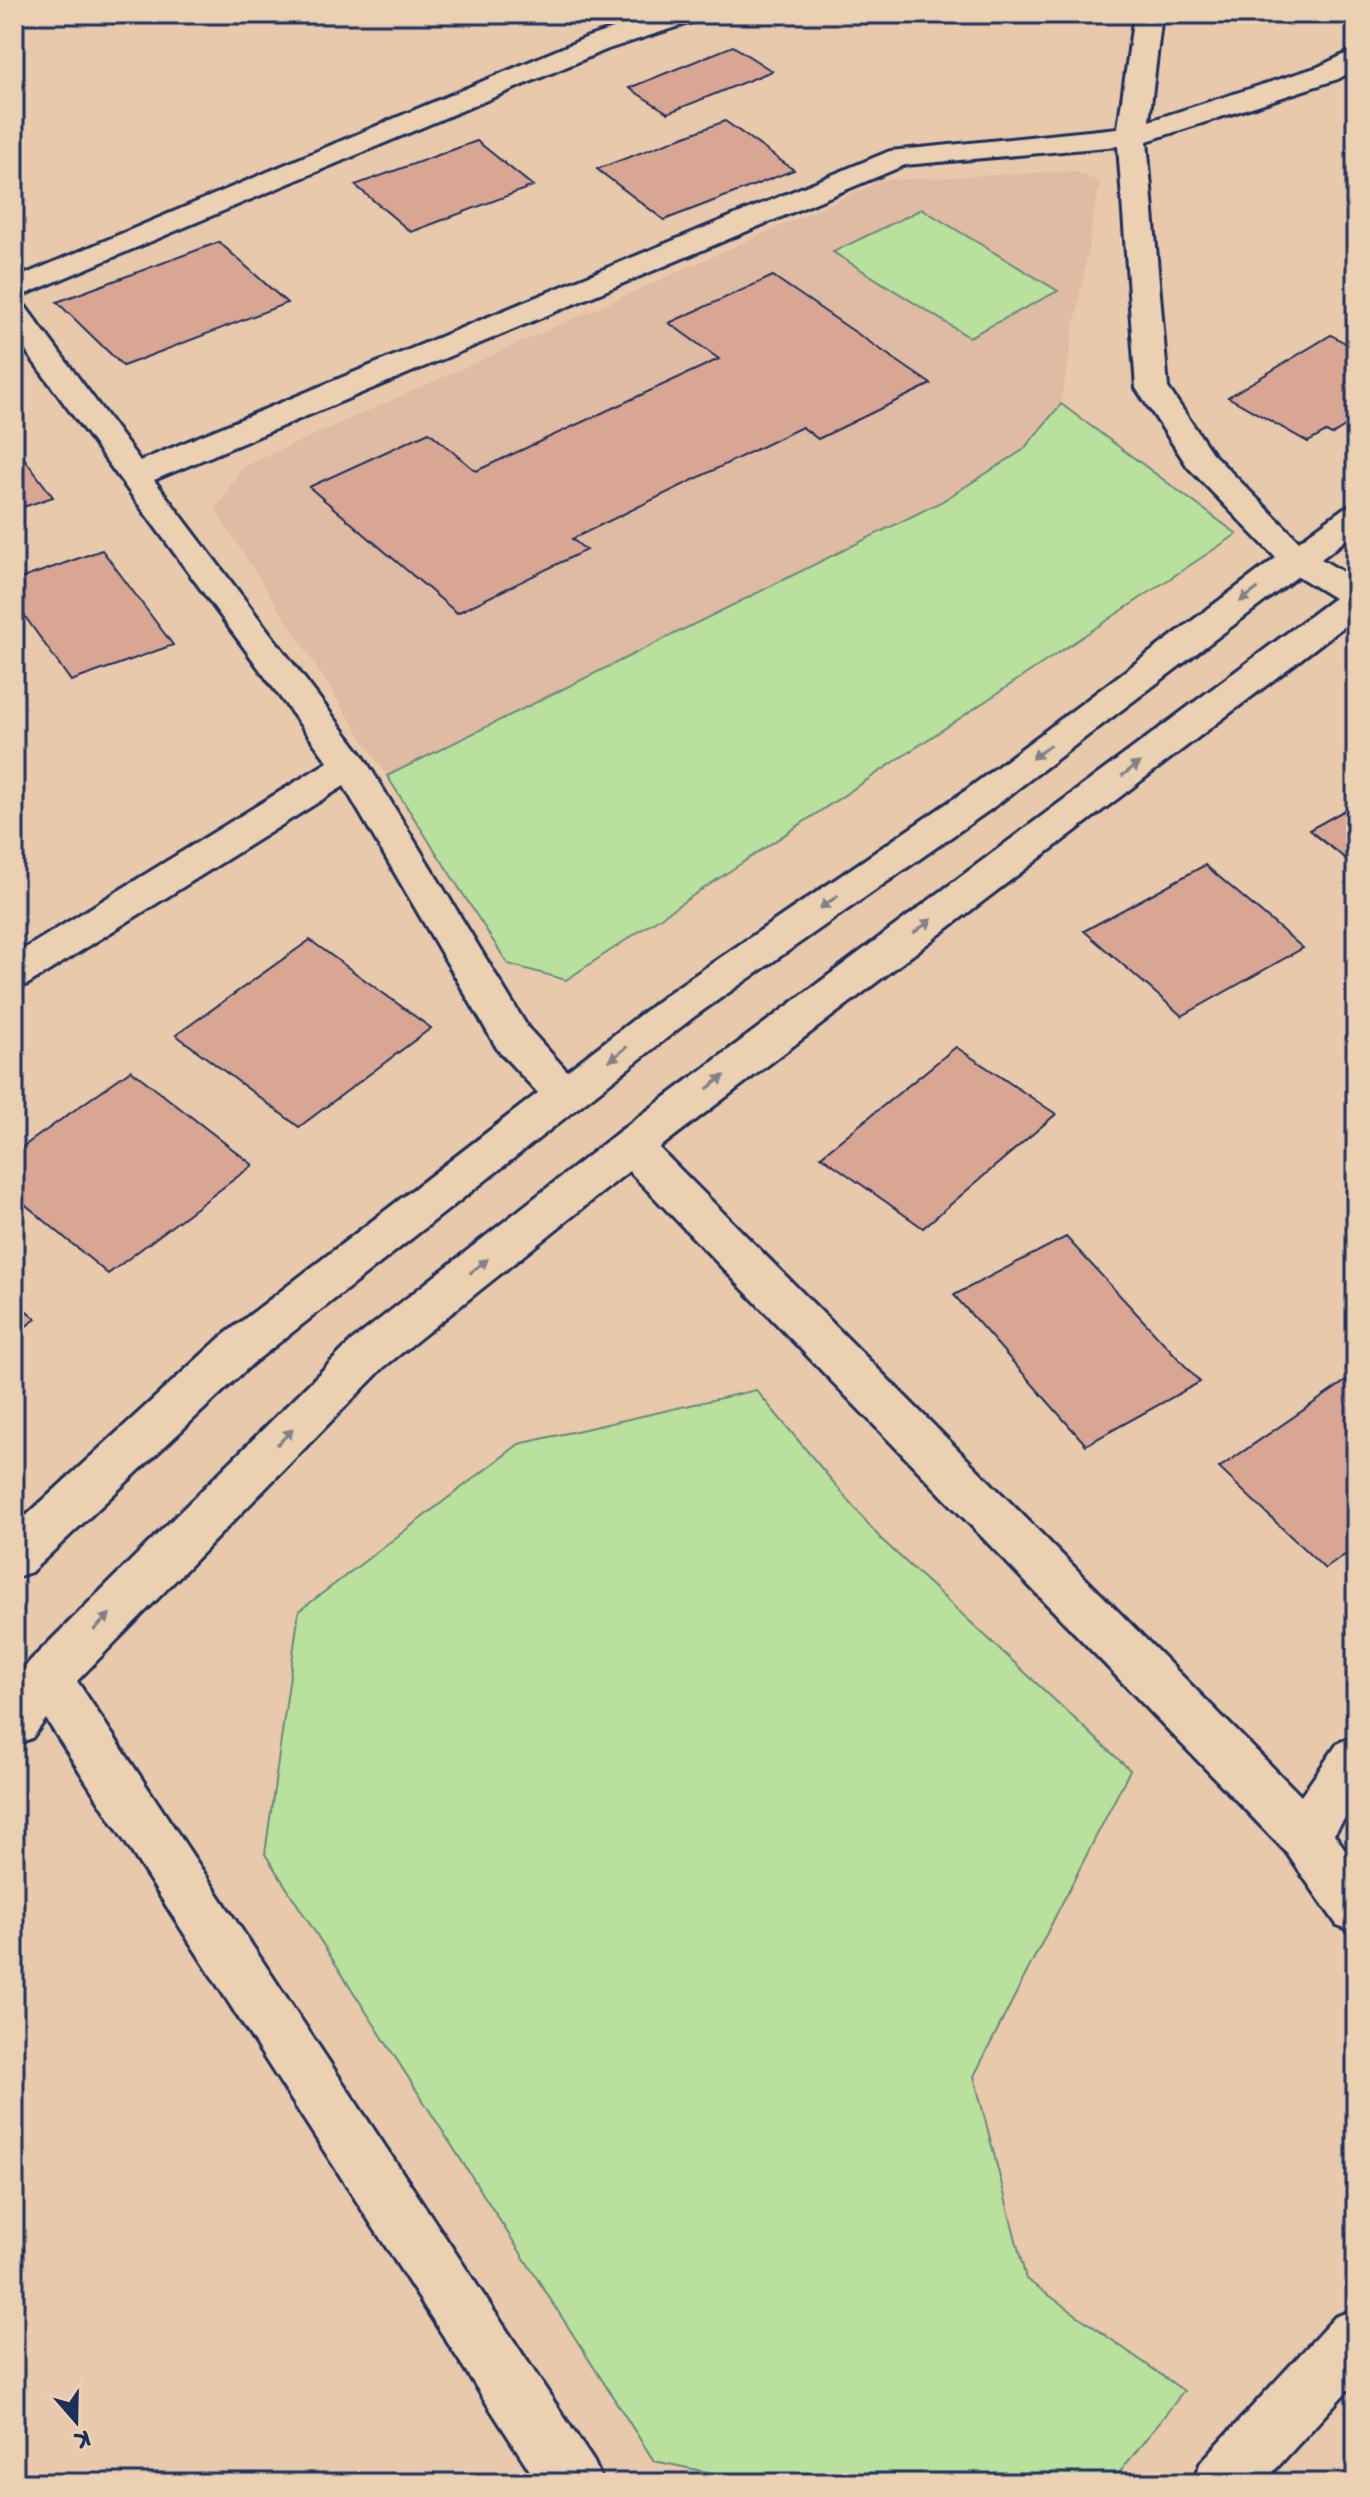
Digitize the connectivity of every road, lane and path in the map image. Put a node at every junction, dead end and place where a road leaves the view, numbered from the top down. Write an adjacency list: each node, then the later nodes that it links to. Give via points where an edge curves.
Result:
1 (688, 14): 5 (street, via 598,43)
2 (1148, 14): 4 (street)
3 (1356, 58): 4 (street, via 1328,73)
4 (1132, 136): 7 (street, via 900,157); 9 (street, via 1152,388 1200,460)
5 (14, 290)
6 (14, 313): 7 (street)
7 (134, 476): 11 (street)
8 (1356, 515): 9 (street)
9 (1296, 559): 10 (street); 13 (street, one-way to 13, via 978,800 681,1005)
10 (1356, 598): 14 (street, one-way to 10)
11 (350, 765): 12 (street); 13 (street, via 513,1039)
12 (14, 974)
13 (565, 1095): 15 (street, via 236,1351)
14 (631, 1146): 16 (street, one-way to 14, via 368,1354); 19 (street)
15 (14, 1557)
16 (47, 1678): 17 (street); 22 (street)
17 (14, 1722)
18 (1356, 1759): 19 (street)
19 (1304, 1835): 20 (street)
20 (1356, 1907)
21 (1356, 2338): 23 (street)
22 (573, 2483)
23 (1222, 2483)

